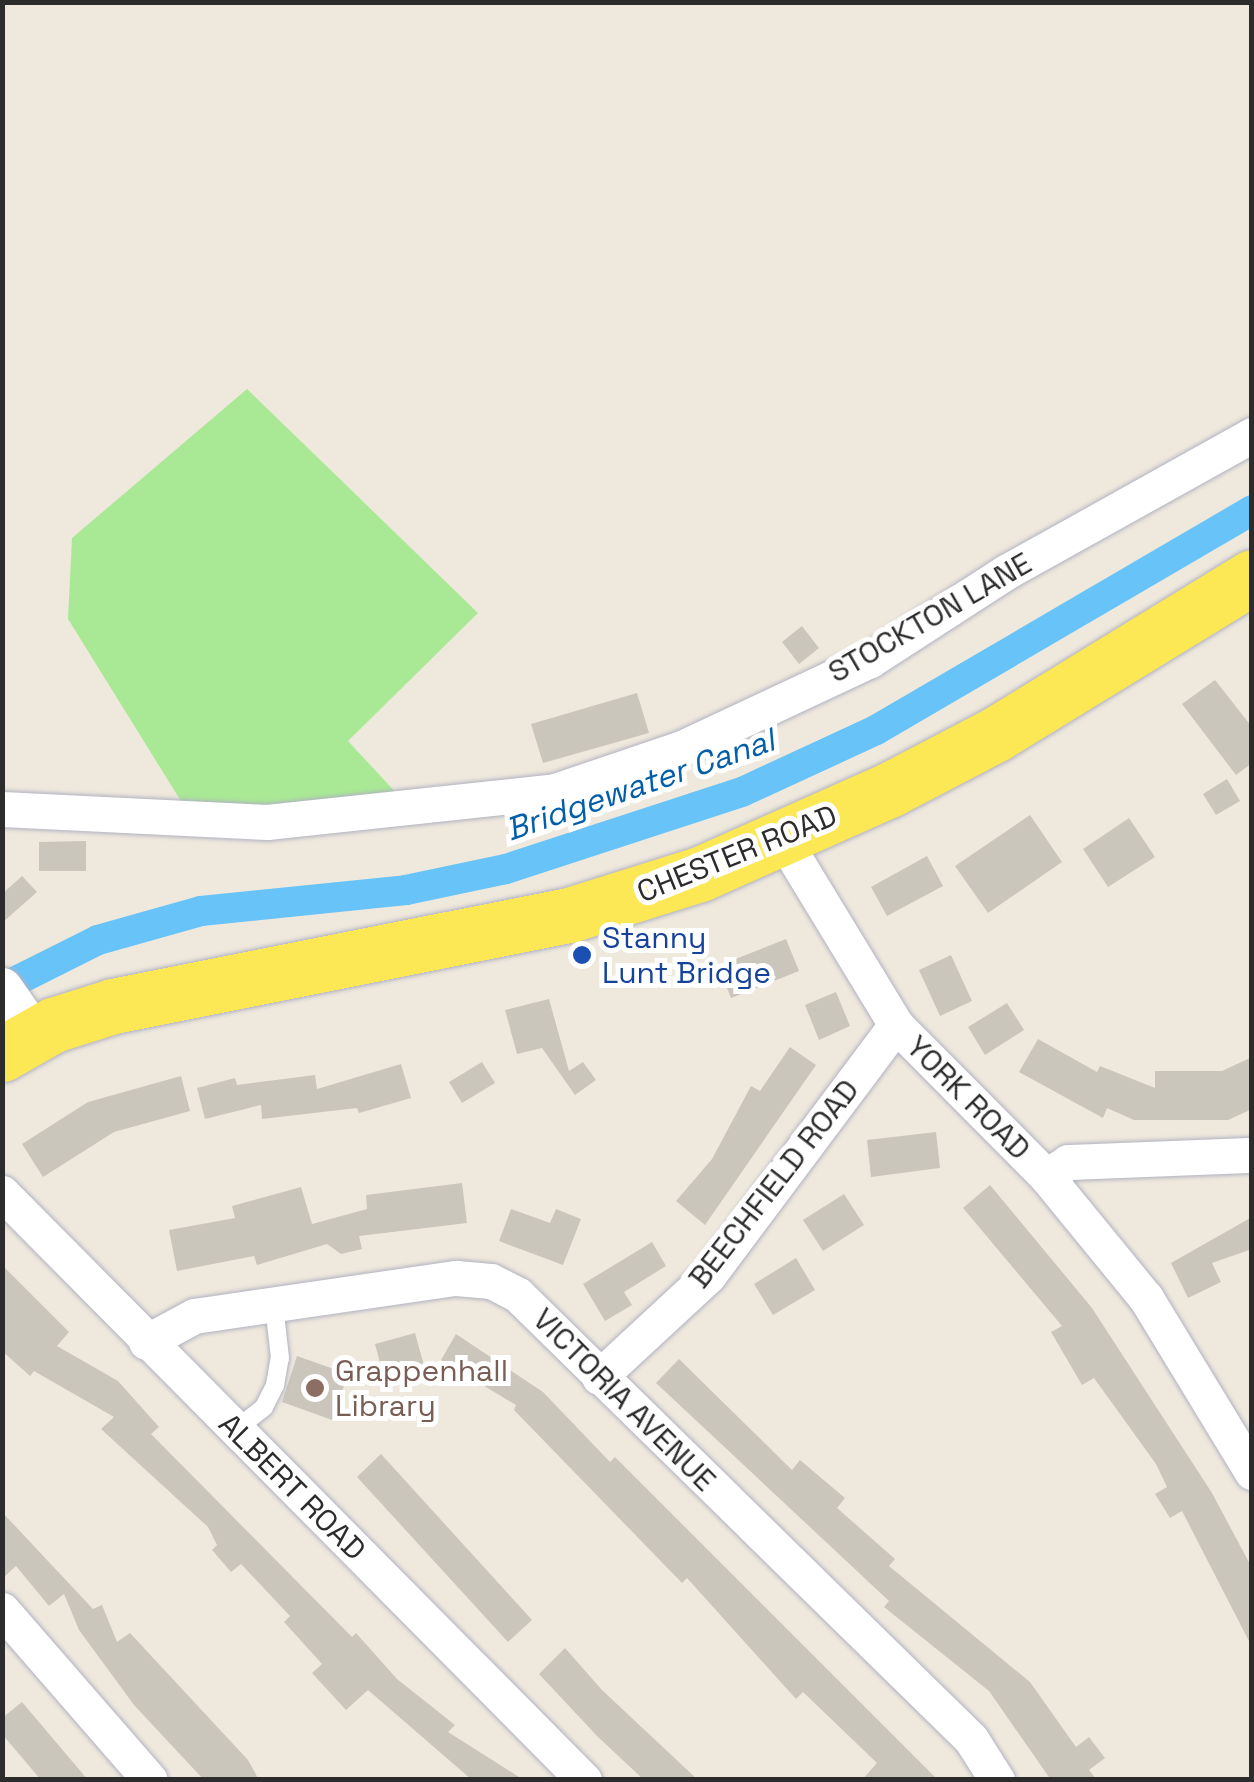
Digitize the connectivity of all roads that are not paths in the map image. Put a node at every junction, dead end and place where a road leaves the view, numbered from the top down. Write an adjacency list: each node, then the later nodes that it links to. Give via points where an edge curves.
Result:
1 (1252, 435): 3 (street, STOCKTON LANE, via 1006,572 870,660 682,748 556,791 267,822)
2 (1252, 577): 4 (main road, CHESTER ROAD, via 996,734)
3 (2, 809)
4 (782, 839): 5 (main road, CHESTER ROAD, via 569,916 362,961); 6 (street, YORK ROAD)
5 (13, 1021)
6 (896, 1025): 8 (street, YORK ROAD); 12 (street, BEECHFIELD ROAD, via 708,1276)
7 (1252, 1156): 8 (street, YORK ROAD, via 1068,1162)
8 (1046, 1176): 14 (street, via 1146,1298)
9 (2, 1193): 11 (street, ALBERT ROAD)
10 (274, 1305): 11 (street, VICTORIA AVENUE, via 194,1316); 12 (street, VICTORIA AVENUE, via 456,1278 491,1281 518,1295); 13 (lane, via 280,1358 274,1385 264,1407)
11 (146, 1342): 13 (street, ALBERT ROAD)
12 (599, 1377): 18 (street, VICTORIA AVENUE, via 970,1739)
13 (235, 1430): 17 (street, ALBERT ROAD)
14 (1252, 1472)
15 (2, 1610): 16 (street)
16 (150, 1780)
17 (584, 1780)
18 (998, 1780)

